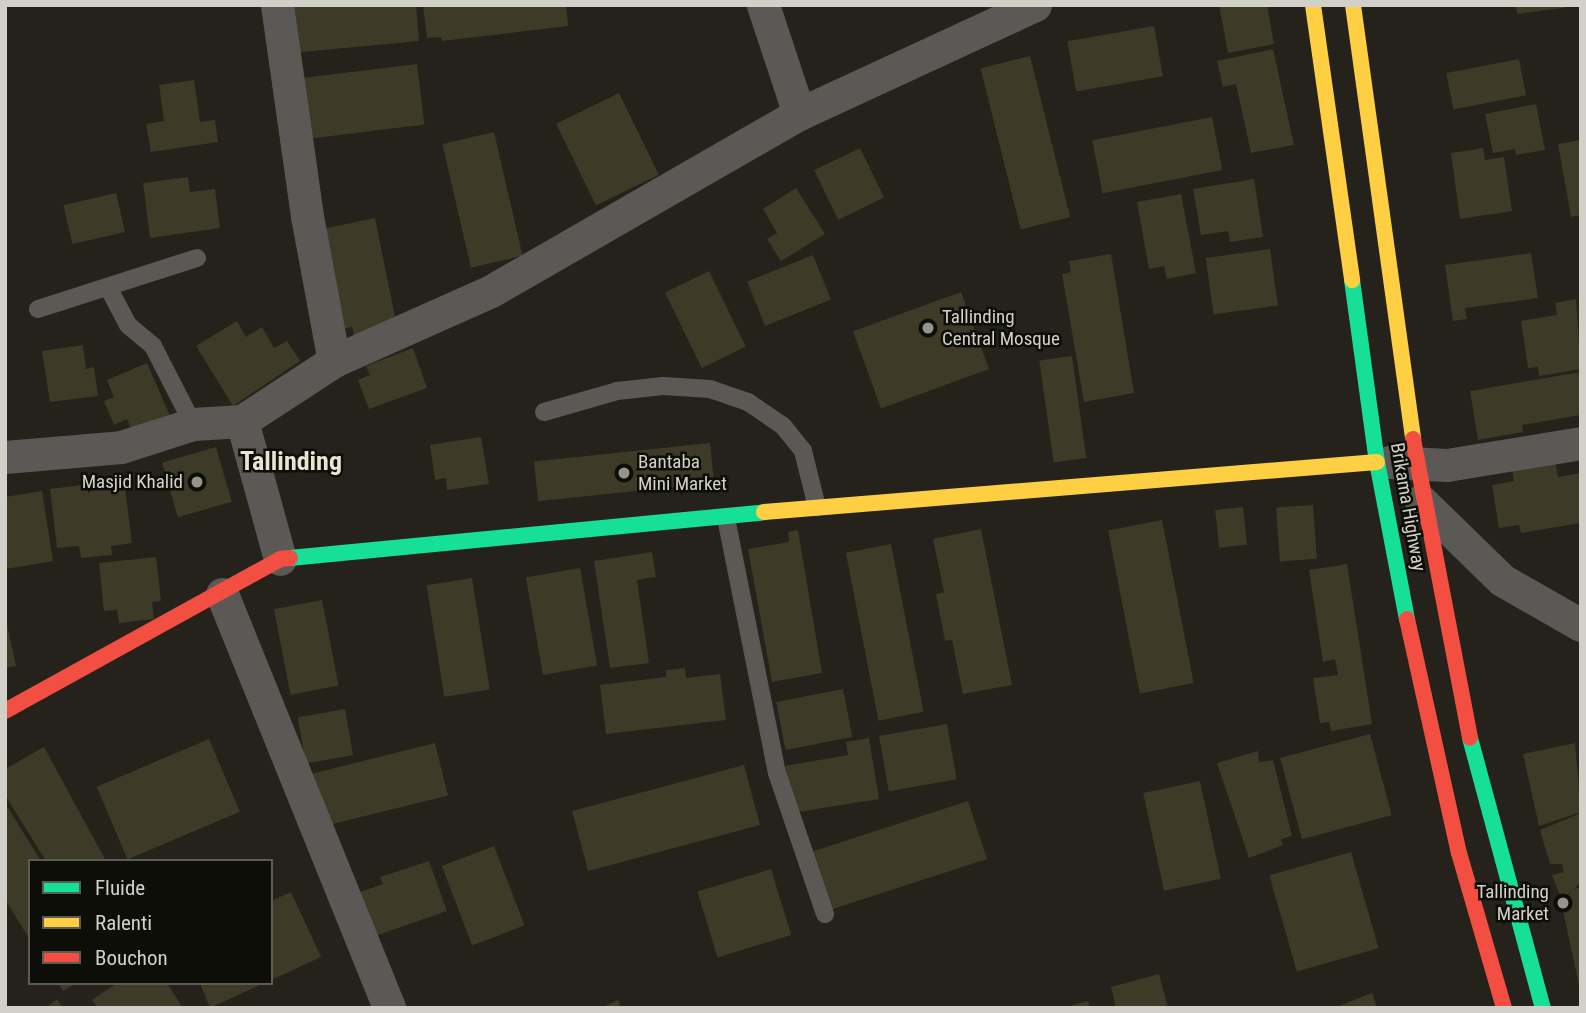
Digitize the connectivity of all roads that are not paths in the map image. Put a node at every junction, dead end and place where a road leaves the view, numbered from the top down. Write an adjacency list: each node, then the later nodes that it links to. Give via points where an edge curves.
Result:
1 (277, 5): 10 (street, via 307,216)
2 (763, 5): 6 (street)
3 (1035, 5): 6 (street)
4 (1313, 5): 17 (main road, Brikama Highway)
5 (1353, 5): 16 (main road, Brikama Highway)
6 (799, 114): 10 (street, via 491,291)
7 (197, 258): 8 (lane)
8 (108, 287): 9 (lane); 13 (lane, via 128,324 152,346)
9 (38, 309)
10 (334, 361): 12 (street)
11 (544, 412): 19 (lane, via 617,391 663,386 710,389 748,402 783,426 803,451)
12 (242, 421): 13 (street); 21 (street)
13 (193, 424): 15 (street, via 121,447)
14 (1581, 443): 16 (street, via 1447,465)
15 (5, 457)
16 (1415, 461): 17 (street); 18 (main road, Brikama Highway)
17 (1377, 462): 19 (main road); 27 (main road, Brikama Highway, via 1427,717 1459,853)
18 (1421, 501): 23 (street, via 1502,580); 28 (main road, Brikama Highway, via 1469,735)
19 (817, 507): 20 (main road)
20 (726, 518): 21 (main road); 25 (lane, via 777,773)
21 (280, 559): 22 (main road)
22 (222, 594): 24 (main road); 26 (street)
23 (1581, 625)
24 (5, 711)
25 (825, 914)
26 (389, 1008)
27 (1504, 1008)
28 (1543, 1008)

